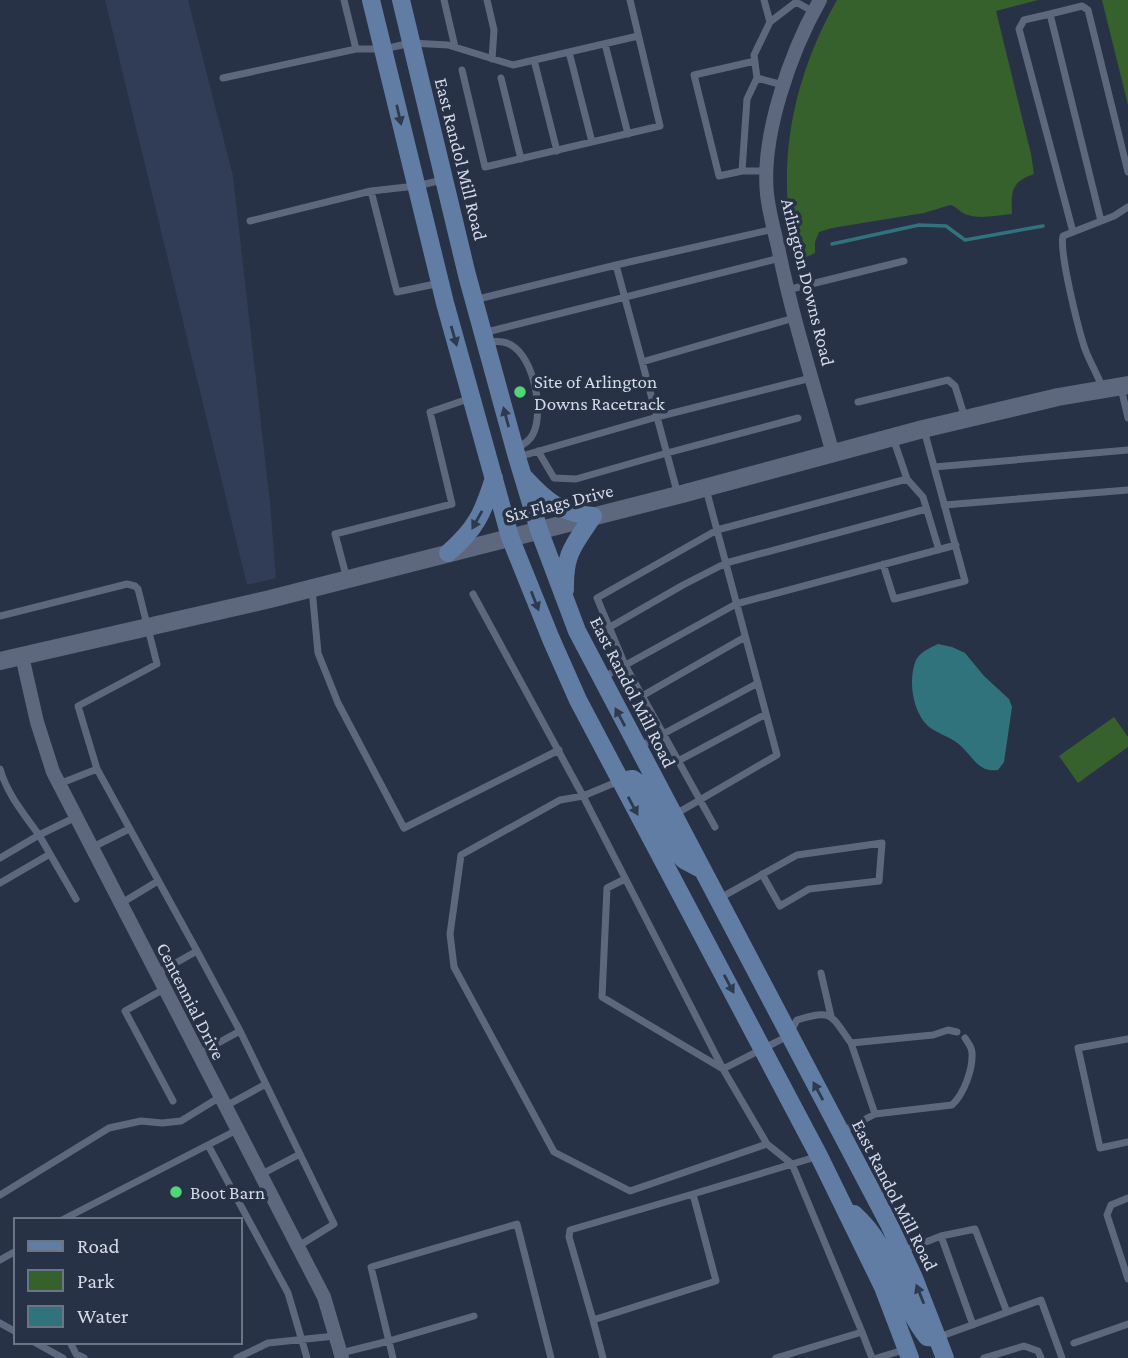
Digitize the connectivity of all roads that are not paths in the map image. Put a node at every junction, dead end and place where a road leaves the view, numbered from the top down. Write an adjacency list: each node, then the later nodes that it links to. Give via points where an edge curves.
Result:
1 (344, 0): 16 (lane)
2 (372, 0): 17 (main road)
3 (401, 0): 13 (main road, East Randol Mill Road)
4 (444, 0): 15 (lane)
5 (487, 0): 19 (lane, via 494,30)
6 (630, 0): 12 (lane)
7 (764, 0): 11 (lane)
8 (795, 1): 9 (lane); 11 (lane)
9 (817, 6): 26 (street, Arlington Downs Road)
10 (1050, 14): 33 (lane, via 1082,6 1087,10); 39 (lane); 41 (lane, via 1024,20 1019,29)
11 (771, 22): 21 (lane, via 760,39)
12 (638, 36): 14 (lane); 27 (lane, via 660,126)
13 (411, 43): 15 (lane); 17 (lane); 34 (main road, East Randol Mill Road)
14 (605, 44): 18 (lane); 27 (lane)
15 (455, 47): 19 (lane)
16 (356, 49): 17 (lane); 23 (lane)
17 (384, 49): 35 (main road, one-way to 35)
18 (569, 52): 20 (lane); 28 (lane)
19 (492, 59): 20 (lane, via 513,65)
20 (534, 60): 29 (lane)
21 (755, 61): 25 (lane); 31 (lane, via 694,75 719,176)
22 (462, 70): 30 (lane, via 485,167)
23 (223, 78)
24 (501, 78): 30 (lane)
25 (757, 78): 26 (lane); 31 (lane, via 747,99)
26 (784, 85): 32 (street, Arlington Downs Road)
27 (628, 134): 28 (lane)
28 (592, 142): 29 (lane)
29 (557, 150): 30 (lane)
30 (521, 159)
31 (742, 171): 32 (lane)
32 (768, 172): 40 (street, Arlington Downs Road)
33 (1128, 172)
34 (444, 180): 35 (lane); 48 (main road, East Randol Mill Road)
35 (416, 186): 36 (lane); 45 (main road)
36 (371, 191): 38 (lane); 45 (lane, via 397,292)
37 (1128, 207): 39 (lane)
38 (250, 221)
39 (1101, 221): 41 (lane)
40 (774, 229): 42 (street, Arlington Downs Road); 44 (lane)
41 (1073, 232): 54 (lane, via 1063,236 1063,257 1084,348)
42 (780, 258): 46 (street, Arlington Downs Road); 47 (lane)
43 (904, 261): 46 (lane)
44 (616, 264): 47 (lane); 48 (lane)
45 (440, 283): 55 (main road, one-way to 55)
46 (786, 290): 49 (street, Arlington Downs Road)
47 (625, 297): 50 (lane); 51 (lane)
48 (474, 300): 50 (main road, East Randol Mill Road)
49 (794, 317): 51 (lane); 52 (street, Arlington Downs Road)
50 (485, 338): 65 (main road, East Randol Mill Road, one-way to 50); 65 (lane, via 515,348 531,370 538,415 533,436)
51 (642, 362): 57 (lane)
52 (811, 378): 57 (lane); 67 (street, Arlington Downs Road)
53 (1124, 385): 54 (street, Six Flags Drive); 59 (lane)
54 (1102, 388): 60 (street, Six Flags Drive)
55 (472, 398): 70 (main road); 86 (lane, via 430,412 452,505 335,534)
56 (858, 402): 60 (lane, via 948,380 955,386)
57 (657, 417): 64 (lane); 66 (lane)
58 (798, 418): 66 (lane)
59 (1128, 418)
60 (966, 419): 61 (street, Six Flags Drive)
61 (923, 429): 62 (street, Six Flags Drive); 68 (lane)
62 (893, 438): 67 (street, Six Flags Drive); 71 (lane)
63 (1128, 450): 68 (lane)
64 (538, 451): 65 (lane); 66 (lane, via 554,478 576,480)
65 (516, 453): 69 (main road, East Randol Mill Road)
66 (667, 453): 74 (lane)
67 (833, 454): 72 (street, Six Flags Drive)
68 (934, 467): 75 (lane)
69 (522, 475): 77 (main road, via 554,506); 78 (main road, East Randol Mill Road)
70 (494, 478): 80 (main road); 83 (main road, one-way to 83, via 473,529)
71 (907, 479): 76 (lane, via 923,497); 79 (lane)
72 (706, 488): 74 (street, Six Flags Drive); 79 (lane)
73 (1128, 490): 75 (lane)
74 (678, 495): 77 (street, Six Flags Drive)
75 (944, 505): 81 (lane)
76 (926, 509): 82 (lane); 84 (lane)
77 (593, 516): 78 (street, Six Flags Drive); 89 (main road, via 568,552)
78 (539, 530): 80 (street, Six Flags Drive); 89 (main road, East Randol Mill Road)
79 (717, 530): 84 (lane); 93 (lane, via 597,597)
80 (510, 537): 83 (street, Six Flags Drive); 108 (main road, one-way to 108, via 578,700)
81 (956, 545): 82 (lane); 85 (lane, via 965,581 894,599)
82 (939, 550): 85 (lane)
83 (448, 553): 86 (street, Six Flags Drive)
84 (726, 564): 90 (lane); 93 (lane)
85 (883, 564): 90 (lane)
86 (347, 579): 87 (street, Six Flags Drive)
87 (312, 589): 92 (street, Six Flags Drive); 104 (lane, via 318,653 338,703 404,828)
88 (472, 594): 104 (lane)
89 (565, 600): 98 (main road, East Randol Mill Road)
90 (736, 604): 94 (lane); 97 (lane)
91 (0, 616): 92 (lane, via 131,584 138,589)
92 (149, 627): 95 (street, Six Flags Drive); 107 (lane, via 158,664 78,706)
93 (610, 627): 97 (lane)
94 (746, 637): 99 (lane); 100 (lane)
95 (22, 656): 96 (street, Six Flags Drive); 109 (street, Centennial Drive, via 37,722)
96 (0, 661)
97 (625, 665): 98 (lane); 100 (lane)
98 (600, 678): 103 (main road, East Randol Mill Road, one-way to 98)
99 (758, 683): 101 (lane); 102 (lane)
100 (642, 696): 102 (lane)
101 (766, 714): 105 (lane); 111 (lane, via 777,755)
102 (663, 734): 103 (lane); 105 (lane)
103 (637, 748): 112 (main road, East Randol Mill Road)
104 (559, 750): 110 (lane)
105 (678, 761): 111 (lane)
106 (0, 769): 116 (lane, via 11,796)
107 (97, 769): 109 (lane); 115 (lane)
108 (620, 781): 110 (lane); 120 (main road, via 633,779 640,784 673,849); 139 (main road, one-way to 139)
109 (59, 784): 113 (street, Centennial Drive)
110 (583, 796): 122 (lane); 149 (lane, via 560,800 461,855 450,934 454,967 554,1152 630,1191)
111 (699, 801): 112 (lane); 114 (lane)
112 (672, 816): 120 (main road, East Randol Mill Road)
113 (76, 817): 116 (lane); 117 (street, Centennial Drive)
114 (715, 827)
115 (129, 829): 117 (lane); 123 (lane)
116 (39, 835): 118 (lane); 119 (lane)
117 (92, 848): 127 (street, Centennial Drive)
118 (50, 853): 124 (lane); 125 (lane)
119 (0, 858)
120 (699, 868): 126 (main road, East Randol Mill Road)
121 (762, 874): 121 (lane, via 797,855 882,843 879,881 809,889 780,906); 126 (lane)
122 (625, 879): 141 (lane); 141 (lane, via 607,888 602,997)
123 (158, 881): 127 (lane); 128 (lane)
124 (0, 883)
125 (76, 899)
126 (716, 900): 135 (main road, East Randol Mill Road)
127 (120, 904): 130 (street, Centennial Drive)
128 (197, 951): 130 (lane); 133 (lane)
129 (821, 973): 132 (lane)
130 (156, 974): 131 (street, Centennial Drive)
131 (164, 989): 140 (street, Centennial Drive); 143 (lane, via 125,1011)
132 (831, 1016): 135 (lane, via 821,1013 797,1020); 138 (lane)
133 (240, 1031): 140 (lane); 142 (lane)
134 (957, 1032): 138 (lane)
135 (788, 1035): 139 (lane); 147 (main road, East Randol Mill Road, one-way to 135)
136 (965, 1038): 145 (lane, via 972,1057 964,1089 952,1105)
137 (1128, 1039): 148 (lane, via 1078,1048 1100,1148)
138 (851, 1043): 145 (lane)
139 (763, 1048): 141 (lane); 152 (main road)
140 (198, 1055): 144 (street, Centennial Drive)
141 (723, 1069): 149 (lane)
142 (266, 1084): 144 (lane); 151 (lane)
143 (173, 1101)
144 (222, 1102): 146 (street, Centennial Drive); 156 (lane, via 181,1121 141,1121 109,1128)
145 (875, 1114): 147 (lane)
146 (237, 1130): 150 (lane); 154 (street, Centennial Drive)
147 (840, 1133): 162 (main road, East Randol Mill Road)
148 (1128, 1142)
149 (767, 1144): 153 (lane)
150 (208, 1145): 159 (lane); 173 (lane, via 288,1293)
151 (300, 1154): 154 (lane); 161 (lane, via 334,1224)
152 (819, 1156): 153 (lane); 158 (main road)
153 (792, 1164): 155 (lane); 170 (lane)
154 (260, 1175): 161 (street, Centennial Drive)
155 (693, 1194): 167 (lane, via 716,1280); 167 (lane, via 570,1230)
156 (0, 1195)
157 (1128, 1198): 163 (lane, via 1111,1205 1107,1215)
158 (843, 1205): 172 (main road, via 885,1253 917,1325 927,1337); 177 (main road)
159 (66, 1218)
160 (941, 1236): 162 (lane); 165 (lane, via 975,1229); 169 (lane)
161 (298, 1247): 171 (street, Centennial Drive, via 324,1297)
162 (902, 1252): 172 (main road, East Randol Mill Road, one-way to 162)
163 (1125, 1259): 164 (lane)
164 (1128, 1279)
165 (1007, 1312): 169 (lane); 191 (lane, via 1041,1300)
166 (474, 1316): 174 (lane)
167 (593, 1320): 184 (lane)
168 (1128, 1324): 175 (lane)
169 (973, 1325): 172 (lane)
170 (862, 1332): 185 (lane); 186 (lane)
171 (335, 1336): 173 (lane); 178 (street, Centennial Drive)
172 (938, 1338): 188 (main road, East Randol Mill Road)
173 (302, 1339): 180 (lane, via 268,1343); 181 (lane)
174 (389, 1341): 178 (lane); 182 (lane); 183 (lane, via 371,1267 517,1224)
175 (1074, 1343)
176 (38, 1344): 179 (lane)
177 (909, 1353): 187 (lane)
178 (341, 1355)
179 (62, 1358)
180 (237, 1358)
181 (307, 1358)
182 (393, 1358)
183 (551, 1358)
184 (603, 1358)
185 (776, 1358)
186 (872, 1358)
187 (877, 1358)
188 (944, 1358)
189 (984, 1358): 190 (lane, via 1024,1346 1038,1351)
190 (1041, 1358)
191 (1062, 1358)

